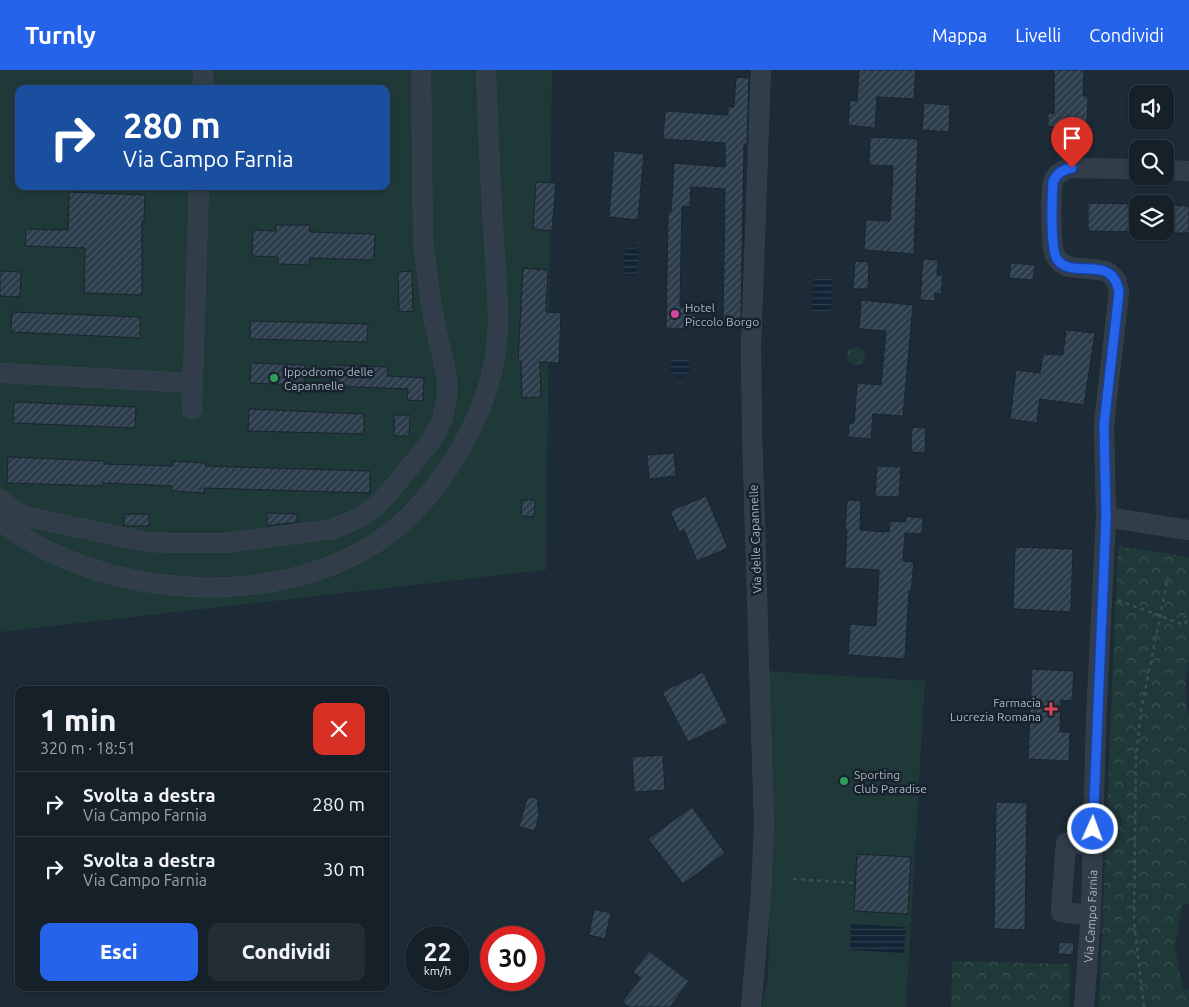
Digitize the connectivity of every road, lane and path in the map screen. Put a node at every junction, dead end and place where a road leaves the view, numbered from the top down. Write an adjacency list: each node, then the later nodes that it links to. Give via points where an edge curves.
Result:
1 (203, 70): 5 (street)
2 (421, 70): 13 (street, via 423,242 432,311 447,377 447,399 442,420 432,440 382,501 359,518 333,529 225,543 175,543 132,540 27,517)
3 (486, 70): 15 (street, via 498,318 493,367 483,403 455,457 429,493 399,525 363,551 326,568 289,579 214,587 158,583 98,571 45,550)
4 (761, 70): 25 (street, Via delle Capannelle, via 751,346 764,824)
5 (203, 85)
6 (1129, 169): 14 (street, Via Campo Farnia, via 1069,168 1059,173 1053,182 1053,247 1058,260 1070,267 1108,272 1116,280 1119,292 1104,425)
7 (1174, 170): 8 (street)
8 (1189, 171)
9 (199, 190): 11 (street)
10 (0, 373): 11 (street)
11 (193, 383): 12 (street)
12 (192, 410)
13 (0, 499)
14 (1106, 517): 16 (street); 18 (street, Via Campo Farnia)
15 (0, 521)
16 (1189, 530)
17 (1168, 577): 19 (path)
18 (1102, 595): 19 (path); 21 (street, Via Campo Farnia)
19 (1160, 615): 20 (path, via 1184,625); 27 (path, via 1141,711 1136,758 1134,922)
20 (1189, 618)
21 (1092, 845): 24 (street, Via Campo Farnia); 24 (street, via 1066,843 1062,912)
22 (793, 878): 23 (path)
23 (855, 883)
24 (1090, 915): 26 (street, Via Campo Farnia)
25 (751, 1007)
26 (1084, 1007)
27 (1144, 1007)

